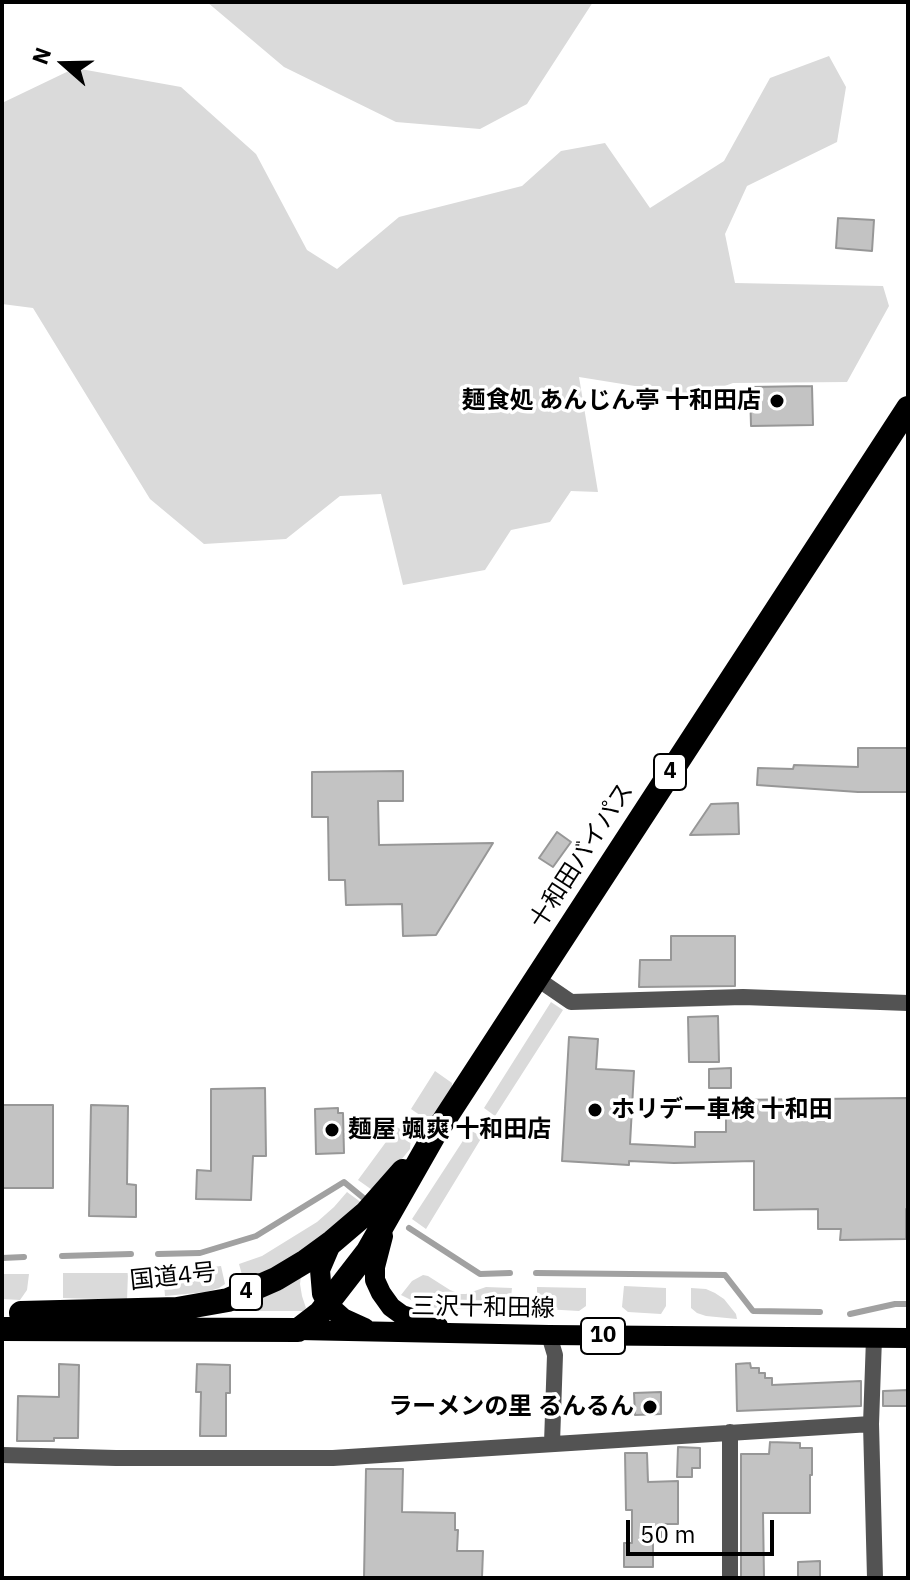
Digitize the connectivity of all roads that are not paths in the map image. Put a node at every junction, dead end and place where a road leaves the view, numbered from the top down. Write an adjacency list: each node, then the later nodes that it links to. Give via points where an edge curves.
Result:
1 (908, 408): 2 (highway, 十和田バイパス / 4)
2 (536, 978): 3 (street, via 571,1002 743,997); 4 (highway, 十和田バイパス / 4)
3 (908, 1003)
4 (433, 1137): 5 (highway, 十和田バイパス / 4); 6 (highway, 国道4号 / 4, via 366,1213)
5 (393, 1209): 7 (highway, 十和田バイパス / 4); 12 (main road, 10, via 375,1267 381,1293 402,1315)
6 (332, 1242): 7 (main road, via 320,1270); 8 (highway, 国道4号 / 4, via 276,1279 228,1300 177,1309)
7 (328, 1304): 10 (highway, 十和田バイパス / 4); 11 (main road, 10, via 343,1318)
8 (2, 1314)
9 (2, 1329): 10 (highway, 国道4号 / 4)
10 (298, 1330): 11 (main road, 三沢十和田線 / 10)
11 (372, 1331): 12 (main road, 三沢十和田線 / 10)
12 (468, 1334): 13 (main road, 三沢十和田線 / 10)
13 (549, 1335): 14 (main road, 三沢十和田線 / 10); 18 (street, via 555,1355)
14 (874, 1338): 15 (main road, 三沢十和田線 / 10); 16 (street)
15 (908, 1338)
16 (871, 1424): 17 (street); 21 (street)
17 (730, 1432): 18 (street); 20 (street)
18 (552, 1443): 19 (street, via 333,1458)
19 (2, 1455)
20 (730, 1578)
21 (875, 1578)

